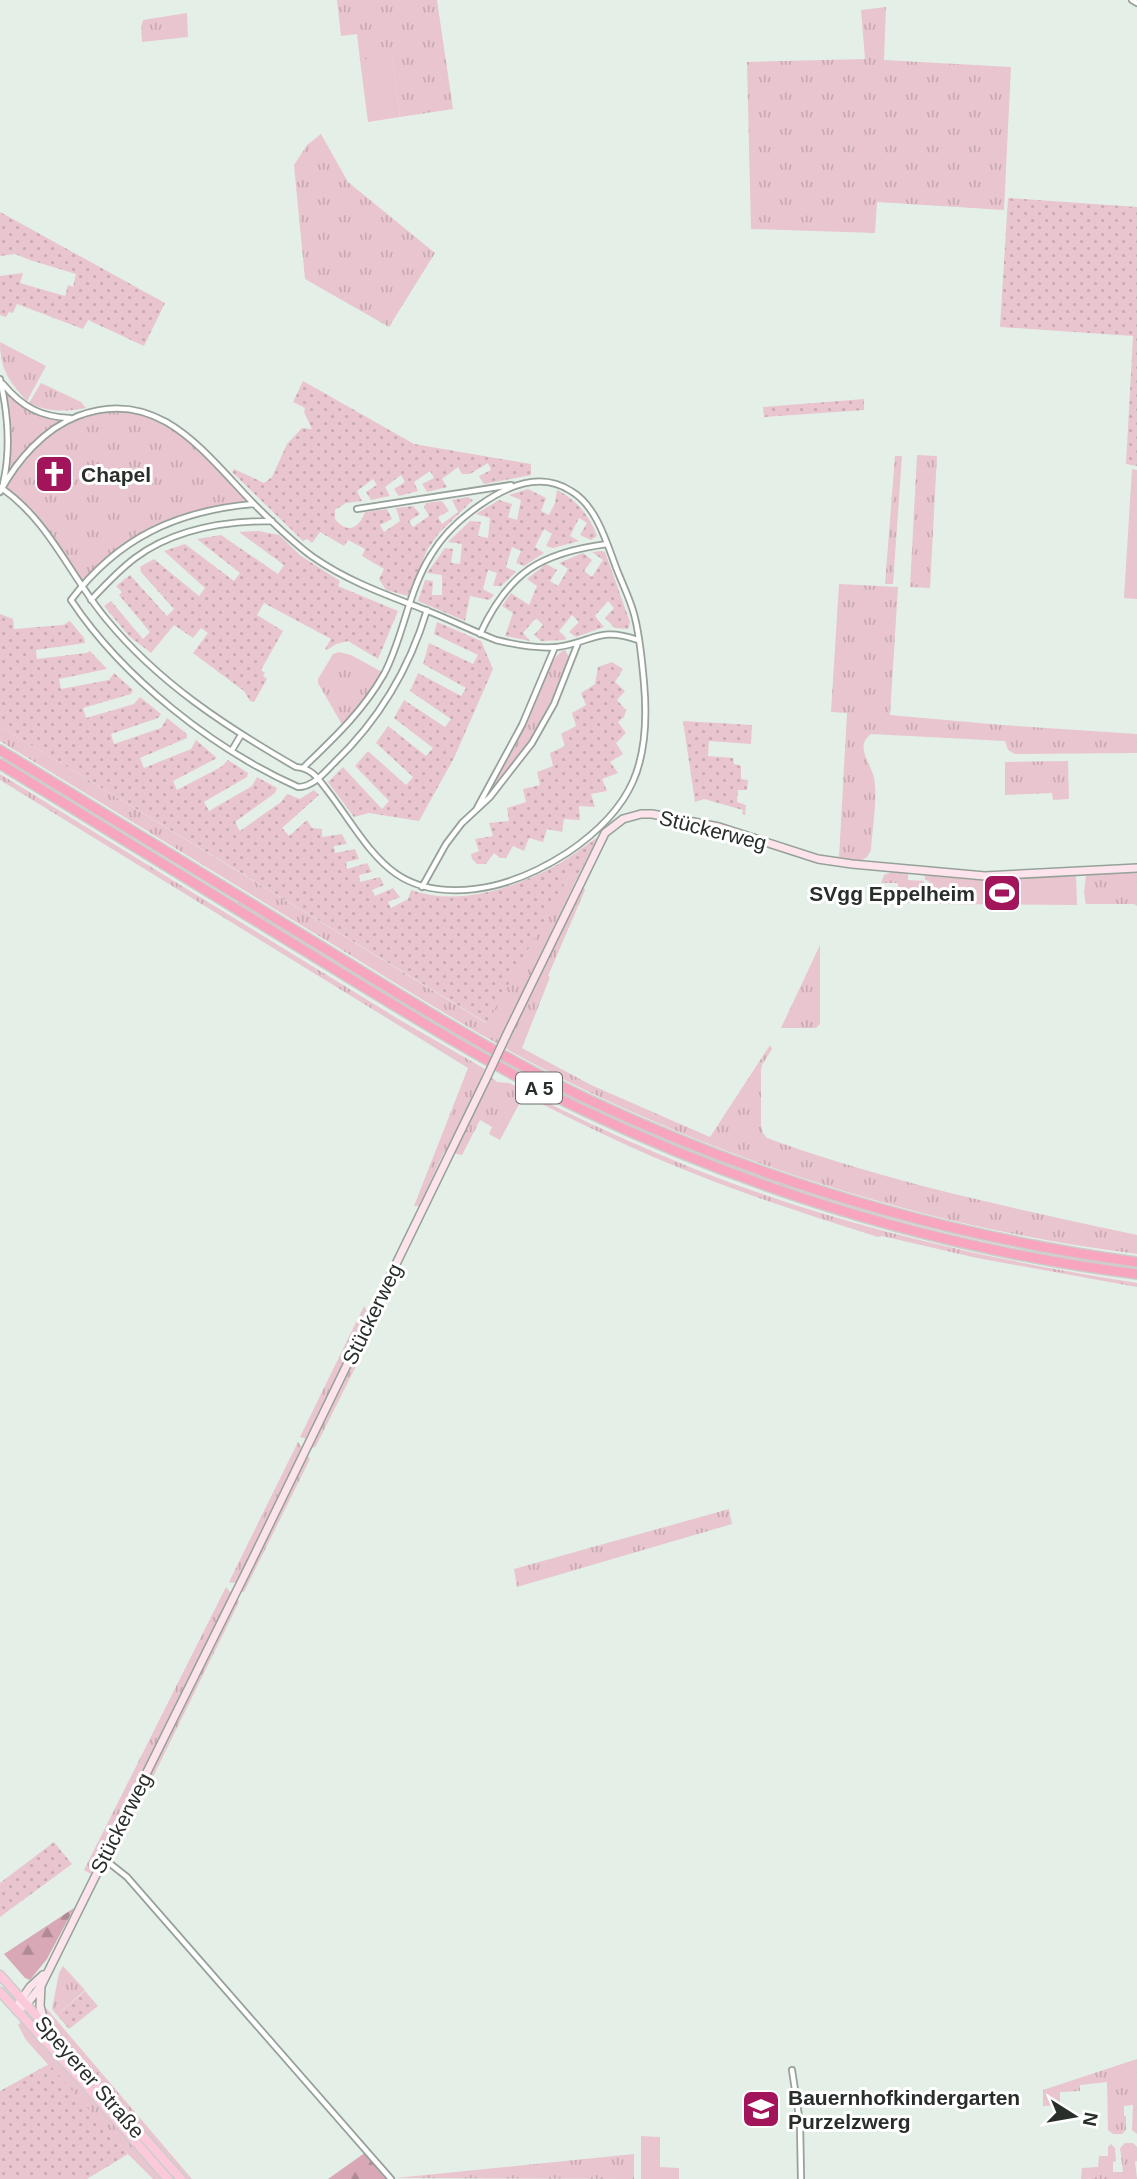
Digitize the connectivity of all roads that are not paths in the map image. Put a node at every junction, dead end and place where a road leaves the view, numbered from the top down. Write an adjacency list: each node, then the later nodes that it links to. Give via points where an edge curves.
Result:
1 (1132, 0): 2 (street)
2 (1137, 3)
3 (0, 380): 4 (street, via 34,412); 6 (street, via 8,443)
4 (71, 418): 6 (street, via 36,444); 7 (street, via 112,408 147,412 193,440)
5 (512, 485): 8 (street); 10 (street, via 546,482 572,491 586,504); 13 (street, via 480,505 443,539 426,564)
6 (1, 489): 11 (street, via 35,516)
7 (254, 504): 9 (street); 11 (street, via 197,513 151,530 122,547)
8 (357, 509)
9 (272, 521): 12 (street, via 214,525 158,544 128,564); 13 (street, via 339,574)
10 (607, 544): 15 (street, via 561,552 527,569 502,593); 16 (street, via 634,613)
11 (81, 586): 12 (street); 21 (street, via 71,600 98,636 158,697)
12 (91, 600): 19 (street, via 139,656)
13 (410, 605): 14 (street); 23 (street, via 397,646 371,694)
14 (427, 610): 15 (street); 24 (street, via 409,661 386,703)
15 (480, 634): 18 (street, via 517,646)
16 (638, 640): 17 (street, via 607,633); 27 (street, via 646,729 640,763 620,804 583,842 519,878 476,889)
17 (578, 643): 18 (street); 25 (street, via 554,704 532,743)
18 (555, 647): 25 (street, via 522,725)
19 (241, 735): 21 (street); 23 (street, via 296,767)
20 (0, 750): 28 (highway, A 5, via 461,1032 641,1123 746,1166 872,1207 1025,1244)
21 (232, 750): 24 (street, via 299,787)
22 (0, 764): 29 (highway, A 5, via 448,1038 609,1122 742,1177 869,1218 1023,1255)
23 (304, 767): 24 (street)
24 (318, 778): 27 (street, via 376,856 401,878)
25 (476, 809): 27 (street, via 446,844)
26 (1137, 868): 30 (street, Stückerweg, bridge, via 979,875 832,862 719,827 652,814 634,815 614,824 590,859)
27 (422, 887)
28 (1137, 1262)
29 (1137, 1273)
30 (103, 1858): 31 (street, Stückerweg); 41 (street, via 127,1877)
31 (48, 1971): 33 (street, Stückerweg); 35 (street, Stückerweg)
32 (0, 1975): 35 (main road, Speyerer Straße)
33 (41, 1986): 35 (street, Stückerweg); 37 (street)
34 (0, 1992): 36 (main road, Speyerer Straße)
35 (24, 2002): 36 (street, Stückerweg); 37 (main road, Speyerer Straße)
36 (16, 2010): 39 (main road, Speyerer Straße)
37 (45, 2026): 40 (main road, Speyerer Straße)
38 (792, 2070): 42 (street, via 800,2123)
39 (168, 2179)
40 (181, 2179)
41 (391, 2179)
42 (801, 2179)

